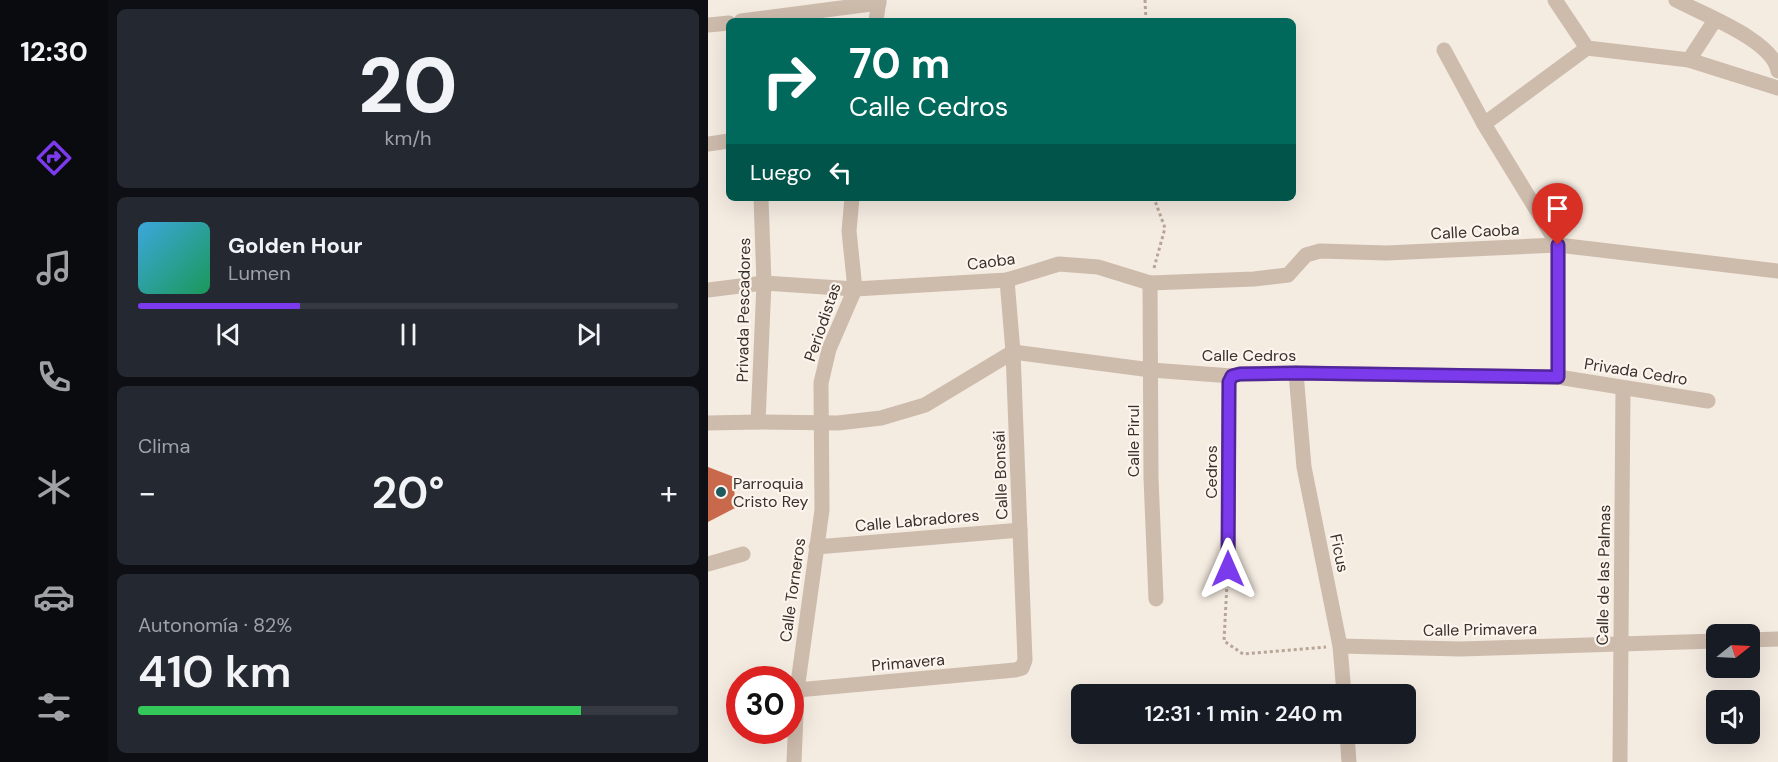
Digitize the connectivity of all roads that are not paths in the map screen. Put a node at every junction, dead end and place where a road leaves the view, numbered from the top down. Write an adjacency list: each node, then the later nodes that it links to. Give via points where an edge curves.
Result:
1 (1555, 0): 9 (street)
2 (1676, 0): 6 (street)
3 (879, 2): 4 (street); 5 (street)
4 (763, 18)
5 (876, 18)
6 (1715, 20): 11 (street); 12 (street, via 1751,39 1773,57)
7 (726, 22): 8 (street)
8 (708, 25)
9 (1587, 48): 11 (street); 14 (street)
10 (1444, 50): 14 (street)
11 (1689, 60): 13 (street)
12 (1778, 71)
13 (1778, 88)
14 (1484, 124): 19 (street)
15 (726, 141): 16 (street)
16 (708, 144)
17 (761, 201): 23 (street, Privada Pescadores)
18 (852, 201): 25 (street, Periodistas, via 849,231)
19 (1558, 245): 20 (street, Calle Caoba); 21 (street, Calle Caoba, via 1387,253 1320,251 1306,255 1288,275); 31 (street)
20 (1778, 271)
21 (1254, 279): 24 (street, Caoba)
22 (1007, 280): 24 (street, Caoba, via 1059,264 1098,267); 25 (street, Caoba); 27 (street, Calle Bonsái)
23 (764, 283): 25 (street, Caoba); 26 (street, Caoba); 34 (street, Privada Pescadores)
24 (1150, 283): 28 (street, Calle Pirul)
25 (855, 289): 36 (street, Periodistas, via 829,349 821,383)
26 (708, 290)
27 (1013, 352): 28 (street, Calle Cedros); 36 (street, via 925,405 881,418); 37 (street, Calle Bonsái)
28 (1151, 370): 30 (street, Calle Cedros); 42 (street, Calle Pirul)
29 (1296, 373): 30 (street, Calle Cedros); 31 (street, Calle Cedros); 47 (street, Ficus, via 1304,467)
30 (1232, 376): 41 (street, Cedros)
31 (1558, 377): 32 (street, Privada Cedro)
32 (1623, 388): 33 (street, Privada Cedro); 46 (street, Calle de las Palmas)
33 (1708, 401)
34 (758, 422): 35 (street); 36 (street)
35 (708, 423)
36 (823, 423): 38 (street, Calle Torneros, via 822,510)
37 (1020, 530): 38 (street, Calle Labradores); 49 (street, Calle Bonsái, via 1025,660)
38 (816, 547): 48 (street, Calle Torneros)
39 (743, 554): 40 (street)
40 (708, 564)
41 (1228, 569)
42 (1156, 599)
43 (1778, 639): 44 (street)
44 (1760, 640)
45 (1706, 641): 46 (street, Calle Primavera)
46 (1620, 644): 47 (street, Calle Primavera, via 1460,649); 56 (street, Calle de las Palmas)
47 (1340, 646): 50 (street, Ficus)
48 (800, 666)
49 (1022, 668): 51 (street, Primavera)
50 (1343, 684)
51 (804, 689)
52 (795, 744): 54 (street, Calle Torneros)
53 (1348, 744): 55 (street)
54 (794, 762)
55 (1349, 762)
56 (1620, 762)

